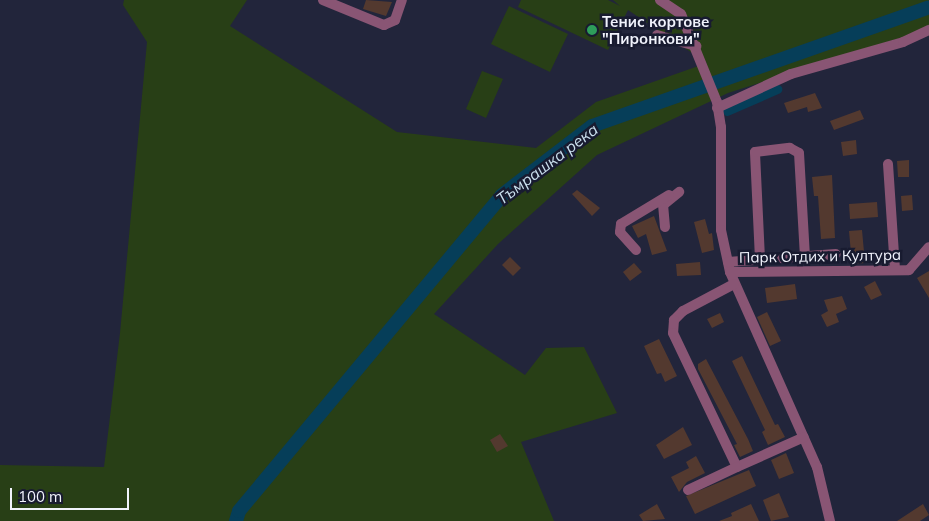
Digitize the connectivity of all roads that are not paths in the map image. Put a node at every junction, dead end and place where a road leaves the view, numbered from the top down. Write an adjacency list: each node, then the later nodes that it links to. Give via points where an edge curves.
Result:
1 (323, 0): 2 (street, via 384,25 395,20)
2 (402, 0)
3 (660, 0): 6 (street, via 681,14)
4 (929, 30): 7 (street, via 903,42 790,74)
5 (657, 35): 6 (street)
6 (696, 46): 7 (street)
7 (717, 108): 15 (street, via 721,126 721,230)
8 (888, 164): 16 (street)
9 (665, 227): 11 (street, via 663,205 674,193 621,224 620,232)
10 (929, 247): 16 (street, Парк Отдих и Култура, via 909,270)
11 (636, 250)
12 (836, 254): 13 (street)
13 (805, 256): 14 (street); 14 (street, via 799,153 790,148 758,150 753,158)
14 (760, 259): 15 (street)
15 (729, 267): 16 (street, Парк Отдих и Култура); 17 (street)
16 (895, 270)
17 (734, 284): 18 (street); 19 (street, via 683,311 674,320 673,333)
18 (804, 437): 19 (street); 21 (street, via 816,467)
19 (737, 467): 20 (street)
20 (688, 490)
21 (830, 521)

